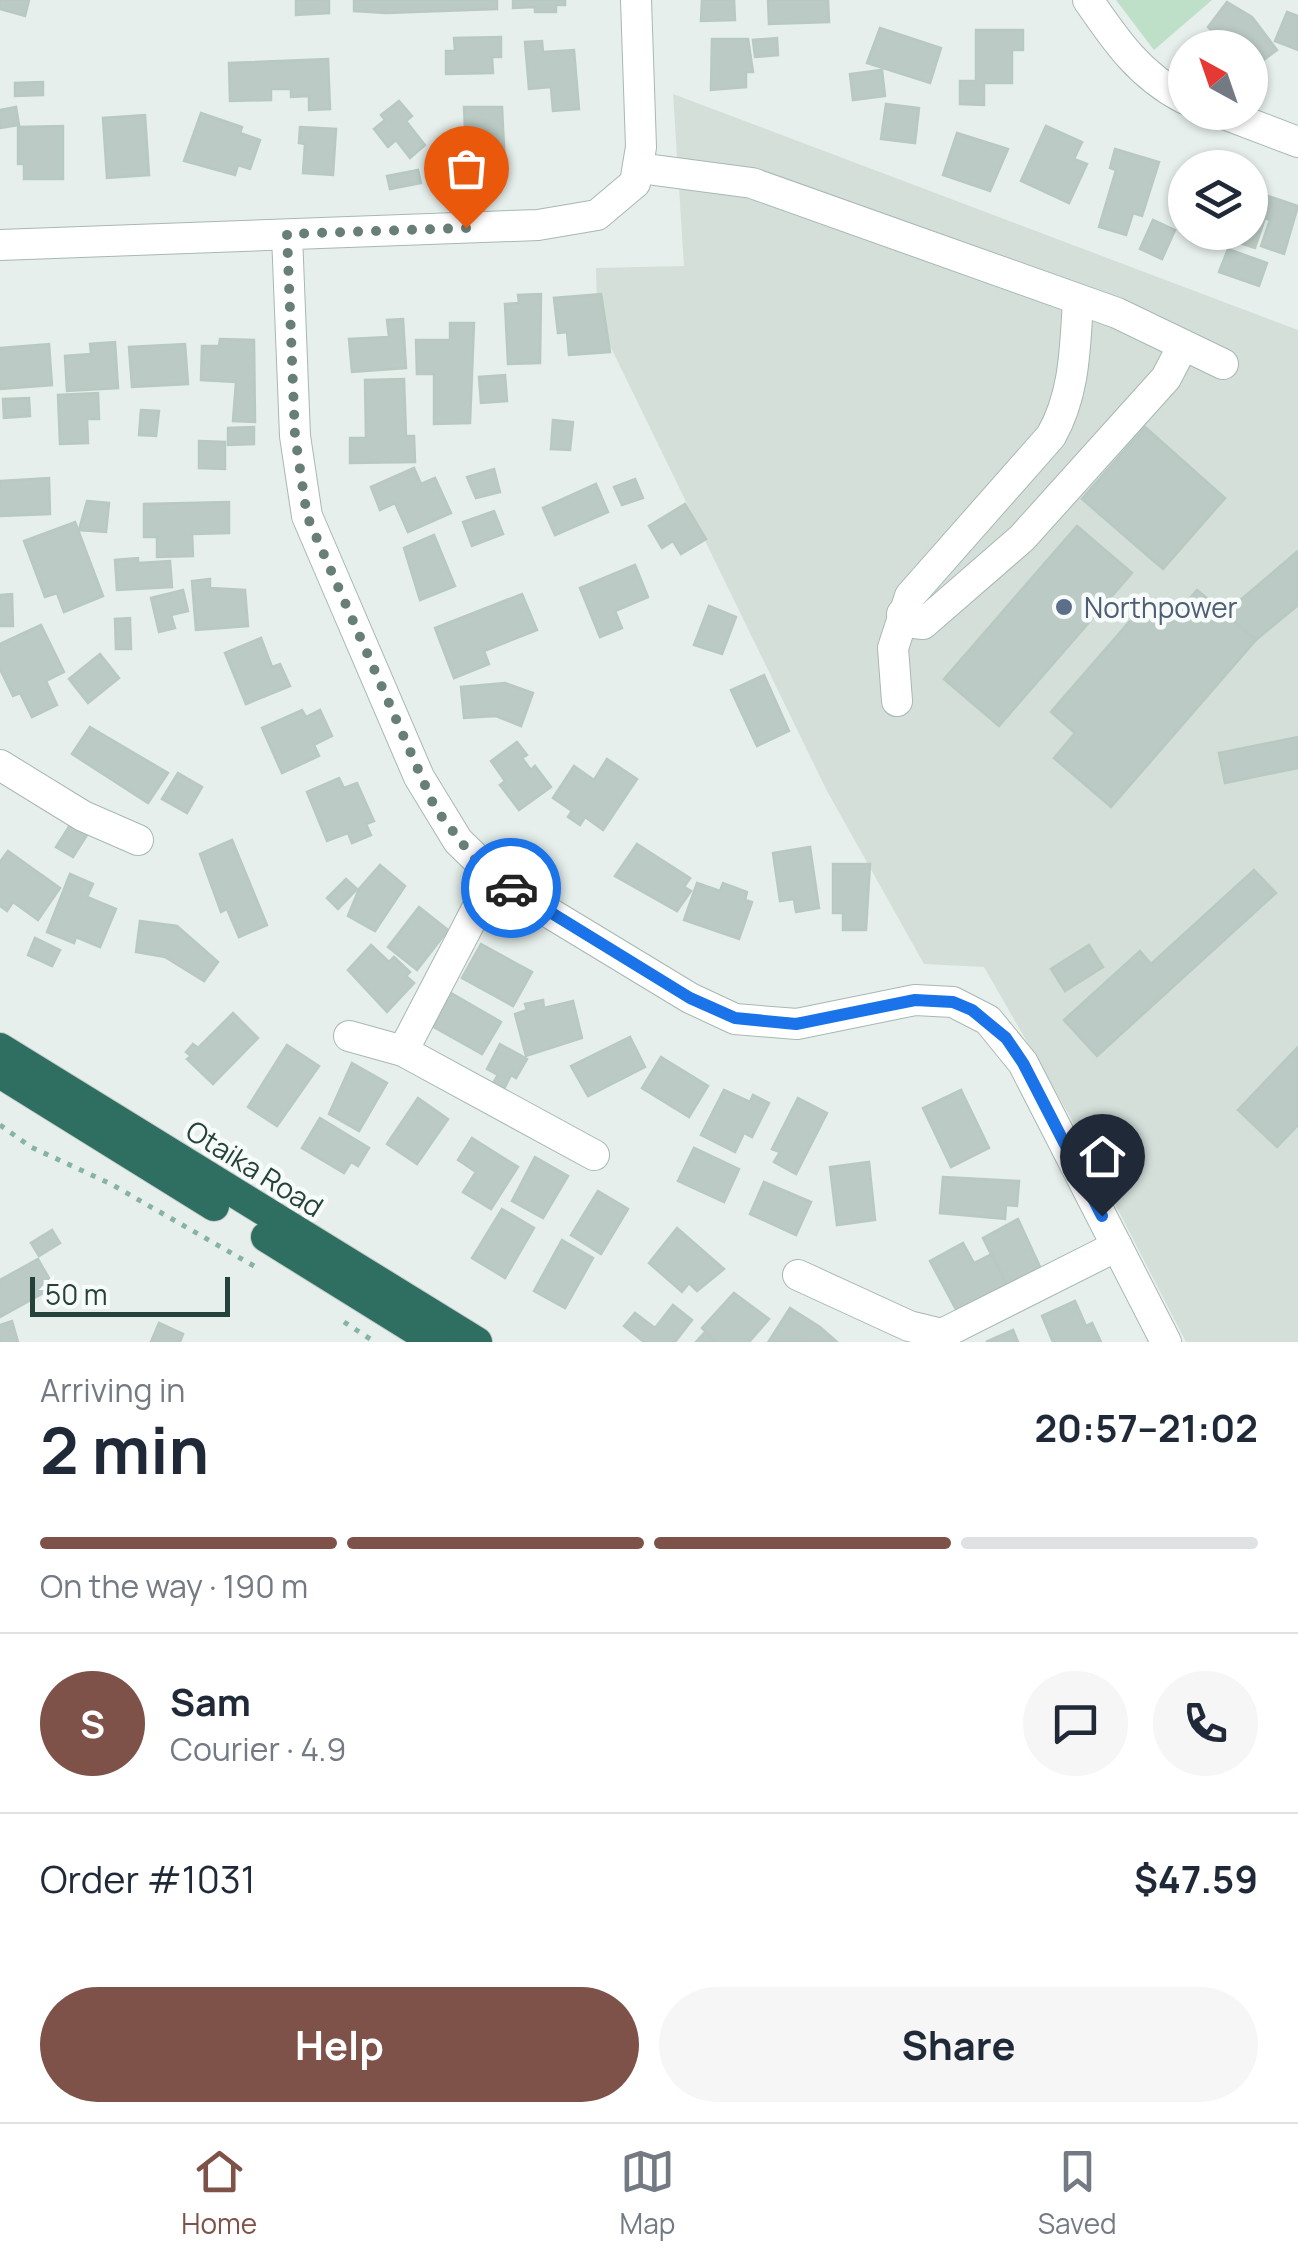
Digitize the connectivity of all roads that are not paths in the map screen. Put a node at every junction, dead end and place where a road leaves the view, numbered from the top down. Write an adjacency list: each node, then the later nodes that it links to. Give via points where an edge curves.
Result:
1 (636, 0): 6 (street)
2 (1088, 0): 3 (street, via 1138,67)
3 (1168, 91)
4 (1266, 130): 5 (street)
5 (1298, 142)
6 (639, 168): 7 (street, via 635,183 612,207 577,221); 9 (street, via 752,184)
7 (287, 234): 8 (street); 16 (street, via 295,436 307,516 435,808)
8 (0, 245)
9 (1078, 300): 10 (street, via 1158,330); 12 (street, via 1063,416 926,575)
10 (1177, 344): 11 (street); 12 (street, via 1166,378 1022,538 923,624 907,622)
11 (1223, 364)
12 (902, 614): 13 (street, via 894,648)
13 (897, 701)
14 (0, 765): 15 (street, via 83,816)
15 (138, 840)
16 (494, 876): 19 (street); 22 (street, via 690,998 735,1018 796,1024 915,1000 972,1010 1006,1038 1023,1063)
17 (349, 1036): 19 (street)
18 (0, 1048): 25 (highway, Otaika Road)
19 (402, 1051): 21 (street)
20 (0, 1073): 24 (highway, Otaika Road)
21 (594, 1155)
22 (1118, 1246): 23 (street, via 942,1334 908,1326); 26 (street)
23 (798, 1275)
24 (435, 1342)
25 (477, 1342)
26 (1166, 1342)

